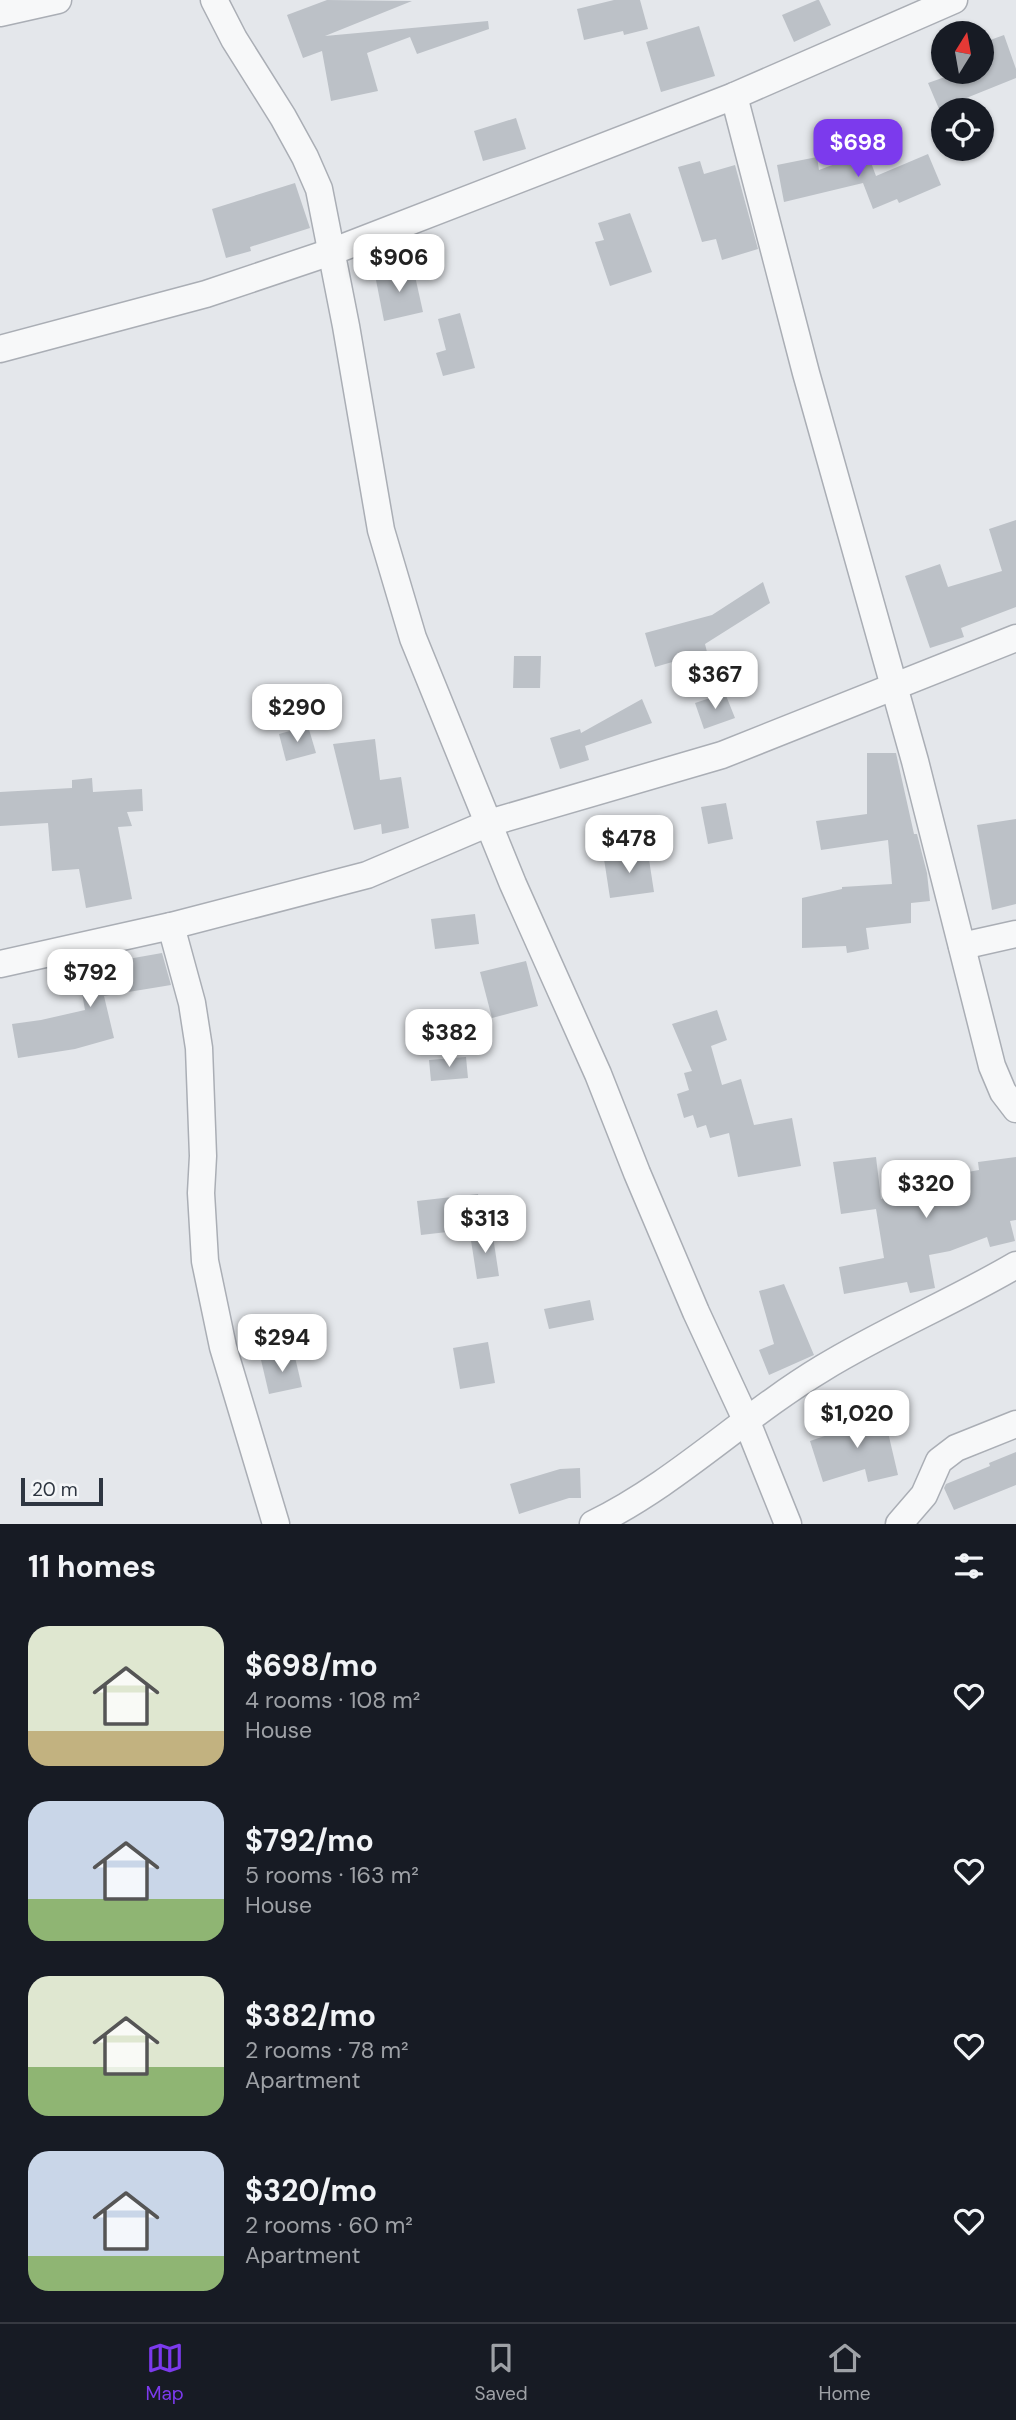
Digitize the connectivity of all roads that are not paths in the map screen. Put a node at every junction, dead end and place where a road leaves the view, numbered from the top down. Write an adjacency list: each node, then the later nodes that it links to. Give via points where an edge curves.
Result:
1 (58, 0): 4 (street)
2 (214, 0): 6 (street, via 305,158 319,189)
3 (954, 0): 5 (street)
4 (0, 13)
5 (734, 96): 6 (street); 9 (street)
6 (331, 252): 7 (street, via 206,294); 10 (street, via 394,580 412,638)
7 (0, 349)
8 (1016, 638): 9 (street)
9 (895, 688): 10 (street, via 722,755); 13 (street)
10 (489, 823): 11 (street, via 367,876); 17 (street, via 691,1301)
11 (171, 926): 14 (street); 19 (street, via 199,1048 205,1261 223,1347)
12 (1016, 934): 13 (street)
13 (962, 946): 15 (street, via 992,1066)
14 (0, 964)
15 (1016, 1109)
16 (1016, 1265): 17 (street, via 822,1368)
17 (747, 1422): 20 (street, via 662,1484); 21 (street)
18 (1016, 1424): 22 (street, via 956,1448 939,1461 924,1495)
19 (276, 1524)
20 (593, 1524)
21 (788, 1524)
22 (899, 1524)

